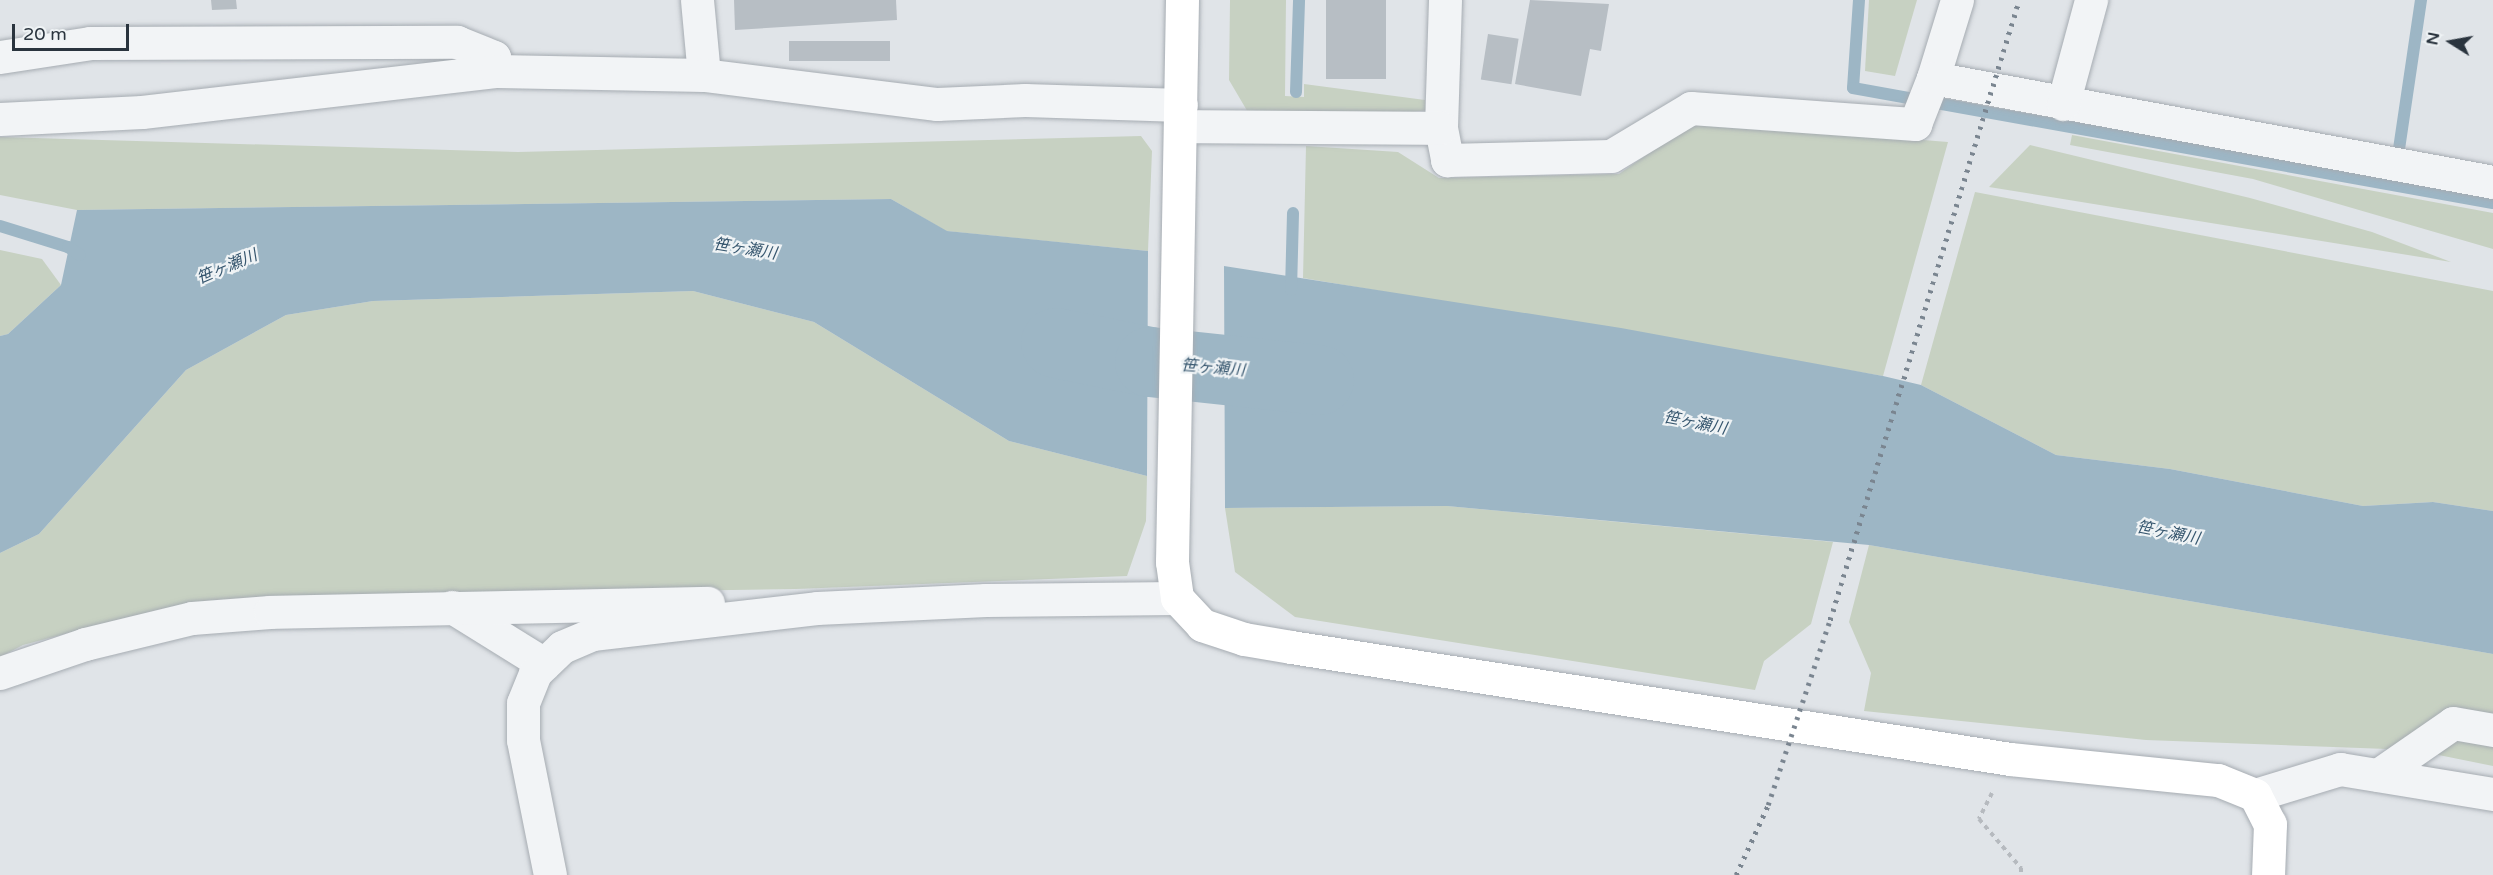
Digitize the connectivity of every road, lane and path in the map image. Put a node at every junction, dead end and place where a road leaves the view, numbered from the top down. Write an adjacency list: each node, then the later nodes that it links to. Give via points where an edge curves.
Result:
1 (697, 0): 8 (street)
2 (1182, 0): 12 (street)
3 (1445, 0): 13 (street)
4 (1957, 0): 9 (street)
5 (2091, 0): 10 (street)
6 (0, 57): 7 (street, via 90,43 457,42 494,57)
7 (497, 71): 8 (street); 11 (street, via 142,112)
8 (704, 75): 12 (street, via 937,104 1025,100)
9 (1927, 93): 10 (street); 13 (street, via 1915,124 1691,108 1611,156 1447,160)
10 (2063, 104): 14 (street)
11 (0, 118)
12 (1179, 126): 13 (street); 15 (street, via 1172,562)
13 (1441, 128)
14 (2493, 182)
15 (1177, 598): 17 (street, via 986,600); 21 (street, via 1202,625 1244,639)
16 (452, 607): 17 (street, via 701,603); 18 (street); 19 (street, via 192,618 74,647)
17 (817, 608): 18 (street, via 592,634 562,647)
18 (544, 664): 25 (street, via 535,673 523,703 523,740)
19 (0, 673)
20 (2493, 730): 22 (street, via 2453,723)
21 (2010, 759): 24 (street, via 2218,780); 26 (path, via 1978,819 2021,868)
22 (2378, 775): 23 (street); 24 (street, via 2340,769)
23 (2493, 794)
24 (2255, 795): 27 (street, via 2270,824)
25 (550, 875)
26 (2021, 875)
27 (2268, 875)

